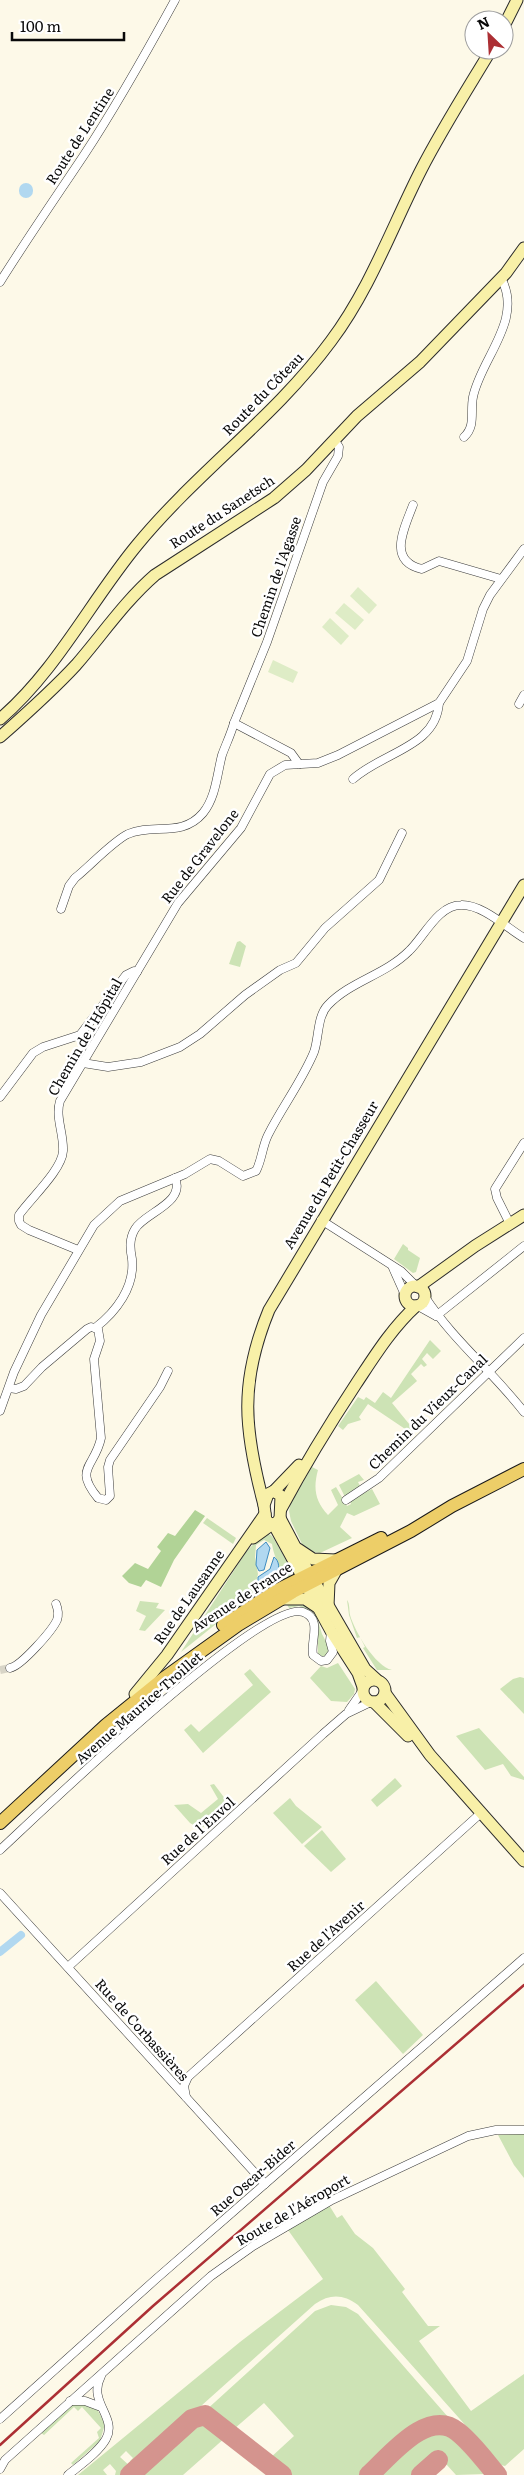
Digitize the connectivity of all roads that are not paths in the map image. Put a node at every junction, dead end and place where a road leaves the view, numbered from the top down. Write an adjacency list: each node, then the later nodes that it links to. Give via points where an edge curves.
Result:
1 (174, 0): 5 (street, Route de Lentine, via 139,66 85,154)
2 (485, 60): 14 (street, Route du Côteau, via 432,149 370,278 332,340 295,384 150,529 48,669)
3 (524, 248): 4 (street, Route du Sanetsch)
4 (502, 278): 6 (street, via 513,308 504,341 473,397 470,429); 7 (street, Route du Sanetsch, via 413,370 368,406)
5 (0, 282)
6 (464, 438)
7 (335, 441): 15 (street, Chemin de l'Agasse, via 339,447 338,456 323,482 264,651); 16 (street, Route du Sanetsch, via 274,498 148,581 76,664)
8 (413, 506): 10 (street, via 400,542 402,557 407,563 422,569 439,561)
9 (524, 549): 10 (street, Rue de Gravelone)
10 (501, 579): 12 (street, Rue de Gravelone, via 483,609 464,666)
11 (524, 695): 13 (street)
12 (439, 703): 17 (street, Rue de Gravelone, via 338,755 318,763); 18 (street, Rue de Gravelone, via 434,723 426,735 371,765)
13 (519, 704)
14 (0, 719)
15 (234, 723): 17 (street, via 291,753); 21 (street, Chemin de l'Agasse, via 211,799 203,813 174,830 144,831 125,836 68,886)
16 (0, 737)
17 (299, 764): 24 (street, Rue de Gravelone, via 279,768 265,780 245,822 178,903)
18 (353, 779)
19 (402, 833): 25 (street, via 379,880 325,928 296,963 280,970 245,995 200,1034 180,1047 141,1062 108,1067)
20 (524, 885): 22 (street, Avenue du Petit-Chasseur)
21 (61, 910)
22 (501, 922): 23 (street); 28 (street, via 470,906 453,906 439,915 398,961 381,973 353,985 326,1007 315,1050 268,1136 254,1174 243,1176 210,1159); 30 (street, Avenue du Petit-Chasseur)
23 (524, 938)
24 (137, 972): 25 (street, Chemin de l'Hôpital); 26 (street, Rue de Gravelone, via 126,975 80,1035 33,1053)
25 (83, 1063): 33 (street, Chemin de l'Hôpital, via 58,1108 63,1138 62,1159 19,1215 21,1225)
26 (0, 1097)
27 (524, 1143): 31 (street, via 495,1189 496,1198)
28 (175, 1178): 33 (street, via 120,1201 97,1220); 38 (street, via 175,1193 135,1229 130,1251 132,1277 115,1309)
29 (524, 1215): 31 (street, Rue de Lausanne)
30 (321, 1220): 34 (street); 46 (street, Avenue du Petit-Chasseur, via 276,1296 259,1334 250,1376 247,1414)
31 (510, 1224): 35 (street, Rue de Lausanne, via 460,1256)
32 (524, 1246): 37 (street)
33 (78, 1250): 43 (street, via 41,1316)
34 (392, 1266): 35 (street); 36 (street)
35 (420, 1292): 36 (street, via 409,1288); 36 (street, via 410,1304); 37 (street); 39 (street, Rue de Lausanne)
36 (406, 1297): 39 (street, Rue de Lausanne)
37 (436, 1316): 41 (street)
38 (95, 1328): 42 (street, via 100,1332 94,1359 101,1438 86,1467 85,1477 100,1499 106,1500 110,1496 110,1460); 43 (street, via 87,1330 24,1386)
39 (386, 1338): 47 (street, Rue de Lausanne)
40 (524, 1338): 41 (street, Chemin du Vieux-Canal)
41 (488, 1370): 45 (street); 50 (street, Chemin du Vieux-Canal, via 379,1478)
42 (168, 1371)
43 (9, 1388): 44 (street)
44 (0, 1411)
45 (524, 1412)
46 (250, 1442): 49 (street, via 263,1479); 51 (street, Avenue du Petit-Chasseur)
47 (315, 1447): 49 (street, Rue de Lausanne); 52 (street, Rue de Lausanne)
48 (524, 1469): 54 (main road, Avenue de France, via 442,1512 402,1527)
49 (273, 1492): 51 (street, Rue de Lausanne, via 266,1498); 52 (street, via 281,1496)
50 (346, 1500)
51 (264, 1510): 52 (street, Avenue du Petit-Chasseur, via 266,1521); 64 (street, Rue de Lausanne)
52 (277, 1519): 53 (street); 55 (street); 61 (street, Rue de Lausanne, via 250,1542)
53 (296, 1547): 54 (street, via 313,1558); 55 (street)
54 (337, 1565): 55 (main road, Avenue de France); 55 (main road, Avenue de France, via 322,1566); 58 (street)
55 (308, 1579): 56 (main road, Avenue de France); 58 (street); 61 (main road, Avenue de France, via 243,1611)
56 (281, 1599): 58 (street, via 304,1599); 61 (main road, Avenue de France)
57 (56, 1604): 60 (street, via 56,1621 26,1657)
58 (322, 1606): 59 (street); 62 (street, via 365,1669)
59 (331, 1631): 63 (street, via 358,1673); 72 (street, Avenue Maurice-Troillet, via 333,1652 322,1661 313,1656 315,1629 310,1616 304,1612 289,1612 250,1636 178,1688)
60 (10, 1668)
61 (164, 1674): 64 (main road, Avenue de France)
62 (376, 1679): 63 (street, via 367,1682); 65 (street, via 384,1684)
63 (363, 1688): 66 (street, via 365,1698); 67 (street, Rue de l'Envol)
64 (141, 1693): 68 (main road, Avenue de France); 68 (main road, Avenue de France)
65 (385, 1693): 66 (street, via 382,1699); 69 (street)
66 (373, 1702): 67 (street, Rue de l'Envol); 69 (street)
67 (346, 1714): 76 (street, Rue de l'Envol)
68 (106, 1725): 71 (main road)
69 (430, 1756): 70 (street)
70 (481, 1813): 73 (street); 78 (street, Rue de l'Avenir)
71 (0, 1823)
72 (0, 1850)
73 (524, 1861)
74 (0, 1893): 76 (street, Rue de Corbassières)
75 (524, 1958): 81 (street, Rue Oscar-Bider)
76 (68, 1967): 77 (street, Rue de Corbassières)
77 (168, 2076): 78 (street, via 178,2080); 79 (street, Rue de Corbassières)
78 (188, 2077): 79 (street, via 184,2086)
79 (186, 2097): 81 (street, Rue de Corbassières)
80 (524, 2130): 82 (street, Route de l'Aéroport, via 496,2130 468,2136 330,2201 289,2224 211,2276)
81 (265, 2184): 85 (street, Rue Oscar-Bider)
82 (104, 2370): 83 (street, Route de l'Aéroport); 84 (street, via 96,2388)
83 (70, 2401): 84 (street, via 85,2401); 86 (street, Route de l'Aéroport, via 5,2460)
84 (101, 2407): 87 (street, via 108,2424 106,2438)
85 (0, 2419)
86 (0, 2469)
87 (68, 2475)

